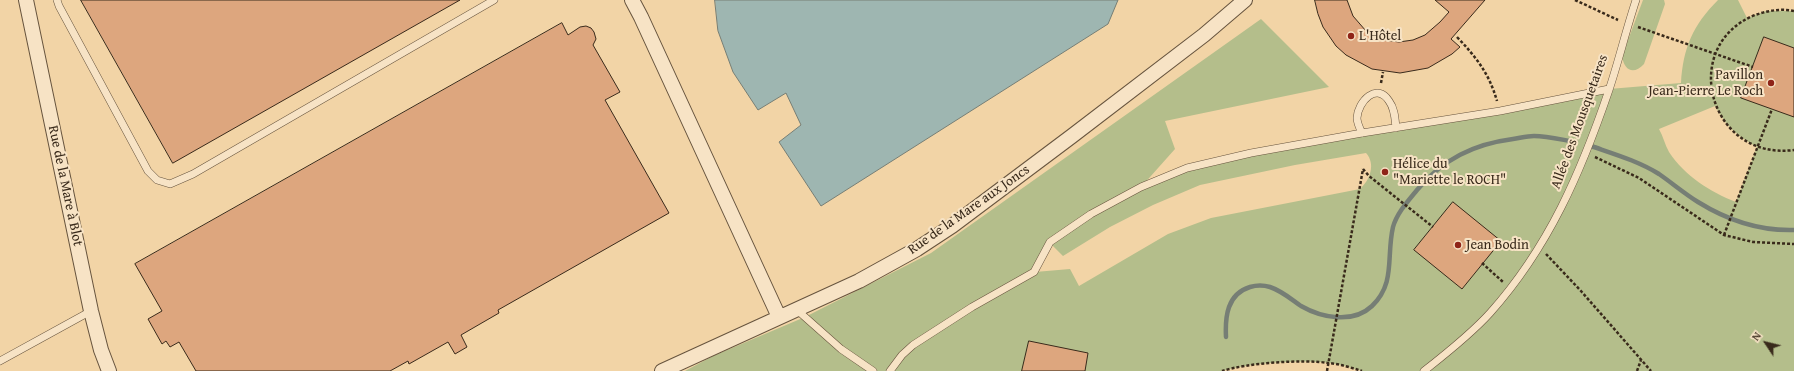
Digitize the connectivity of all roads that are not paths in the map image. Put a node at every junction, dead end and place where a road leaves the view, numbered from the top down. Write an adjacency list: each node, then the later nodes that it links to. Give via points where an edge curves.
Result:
1 (26, 0): 11 (street, Rue de la Mare à Blot)
2 (57, 0): 3 (lane, via 148,171 158,180 170,184 200,170)
3 (494, 0)
4 (632, 0): 12 (street)
5 (1245, 0): 10 (street, Rue de la Mare aux Joncs, via 1204,35 952,226 890,264)
6 (1636, 0): 7 (lane, Allée des Mousquetaires)
7 (1609, 89): 8 (lane, via 1500,111); 18 (lane, Allée des Mousquetaires, via 1566,200 1540,248 1489,314)
8 (1396, 128): 9 (lane); 9 (lane, via 1390,102 1378,92 1366,98 1361,106 1357,118)
9 (1362, 133): 17 (lane, via 1251,153 1187,168 1141,187 1091,214 1050,242 1034,272 913,344)
10 (797, 310): 12 (street, Rue de la Mare aux Joncs); 16 (lane, via 841,348)
11 (91, 312): 13 (lane); 14 (street, Rue de la Mare à Blot)
12 (780, 317): 15 (street, Rue de la Mare aux Joncs)
13 (0, 361)
14 (109, 371)
15 (662, 371)
16 (873, 371)
17 (890, 371)
18 (1424, 371)

